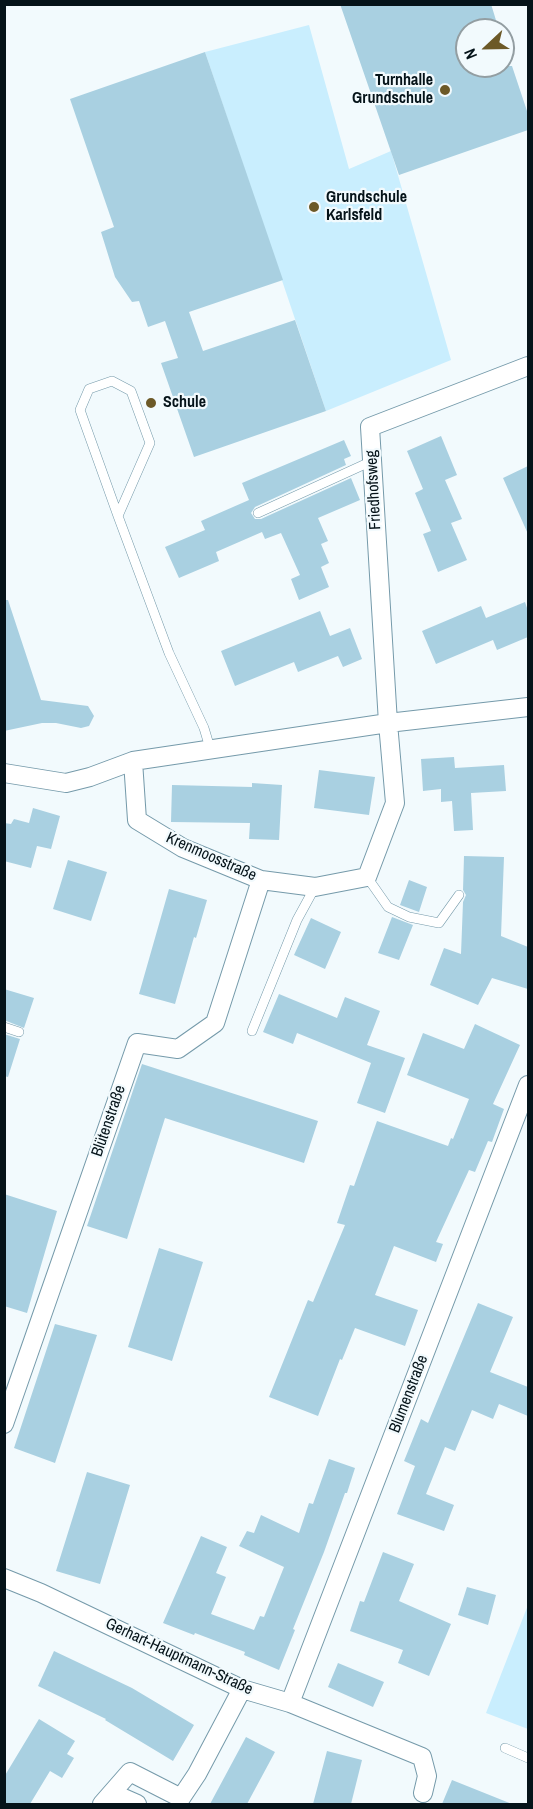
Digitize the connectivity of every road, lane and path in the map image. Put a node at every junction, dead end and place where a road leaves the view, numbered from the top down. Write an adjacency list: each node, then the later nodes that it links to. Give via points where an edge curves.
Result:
1 (528, 366): 2 (street, Friedhofsweg, via 370,427)
2 (372, 461): 3 (lane); 6 (street, Friedhofsweg)
3 (258, 513)
4 (118, 516): 4 (lane, via 150,443 131,391 112,381 88,389 80,410); 7 (lane, via 169,653)
5 (528, 707): 6 (street)
6 (388, 723): 7 (street); 10 (street, via 395,803)
7 (210, 748): 8 (street)
8 (133, 761): 9 (street, via 66,783); 11 (street, Krenmoosstraße, via 137,820 183,848)
9 (4, 773)
10 (367, 877): 12 (street, Krenmoosstraße); 13 (lane, via 388,906 410,917 439,923)
11 (261, 880): 12 (street, Krenmoosstraße); 18 (street, Blütenstraße, via 215,1023 178,1049 136,1043)
12 (315, 887): 15 (lane, via 297,920)
13 (459, 895)
14 (4, 1027): 16 (lane)
15 (252, 1031)
16 (19, 1032)
17 (528, 1085): 21 (street, Blumenstraße)
18 (4, 1424)
19 (4, 1578): 20 (street, Gerhart-Hauptmann-Straße)
20 (242, 1689): 21 (street, Gerhart-Hauptmann-Straße); 26 (street, via 197,1774)
21 (290, 1703): 24 (street, Gerhart-Hauptmann-Straße, via 422,1757 427,1776)
22 (505, 1748): 23 (lane)
23 (528, 1758)
24 (423, 1793)
25 (107, 1799): 26 (street, via 130,1772); 27 (street)
26 (178, 1801)
27 (137, 1804)

